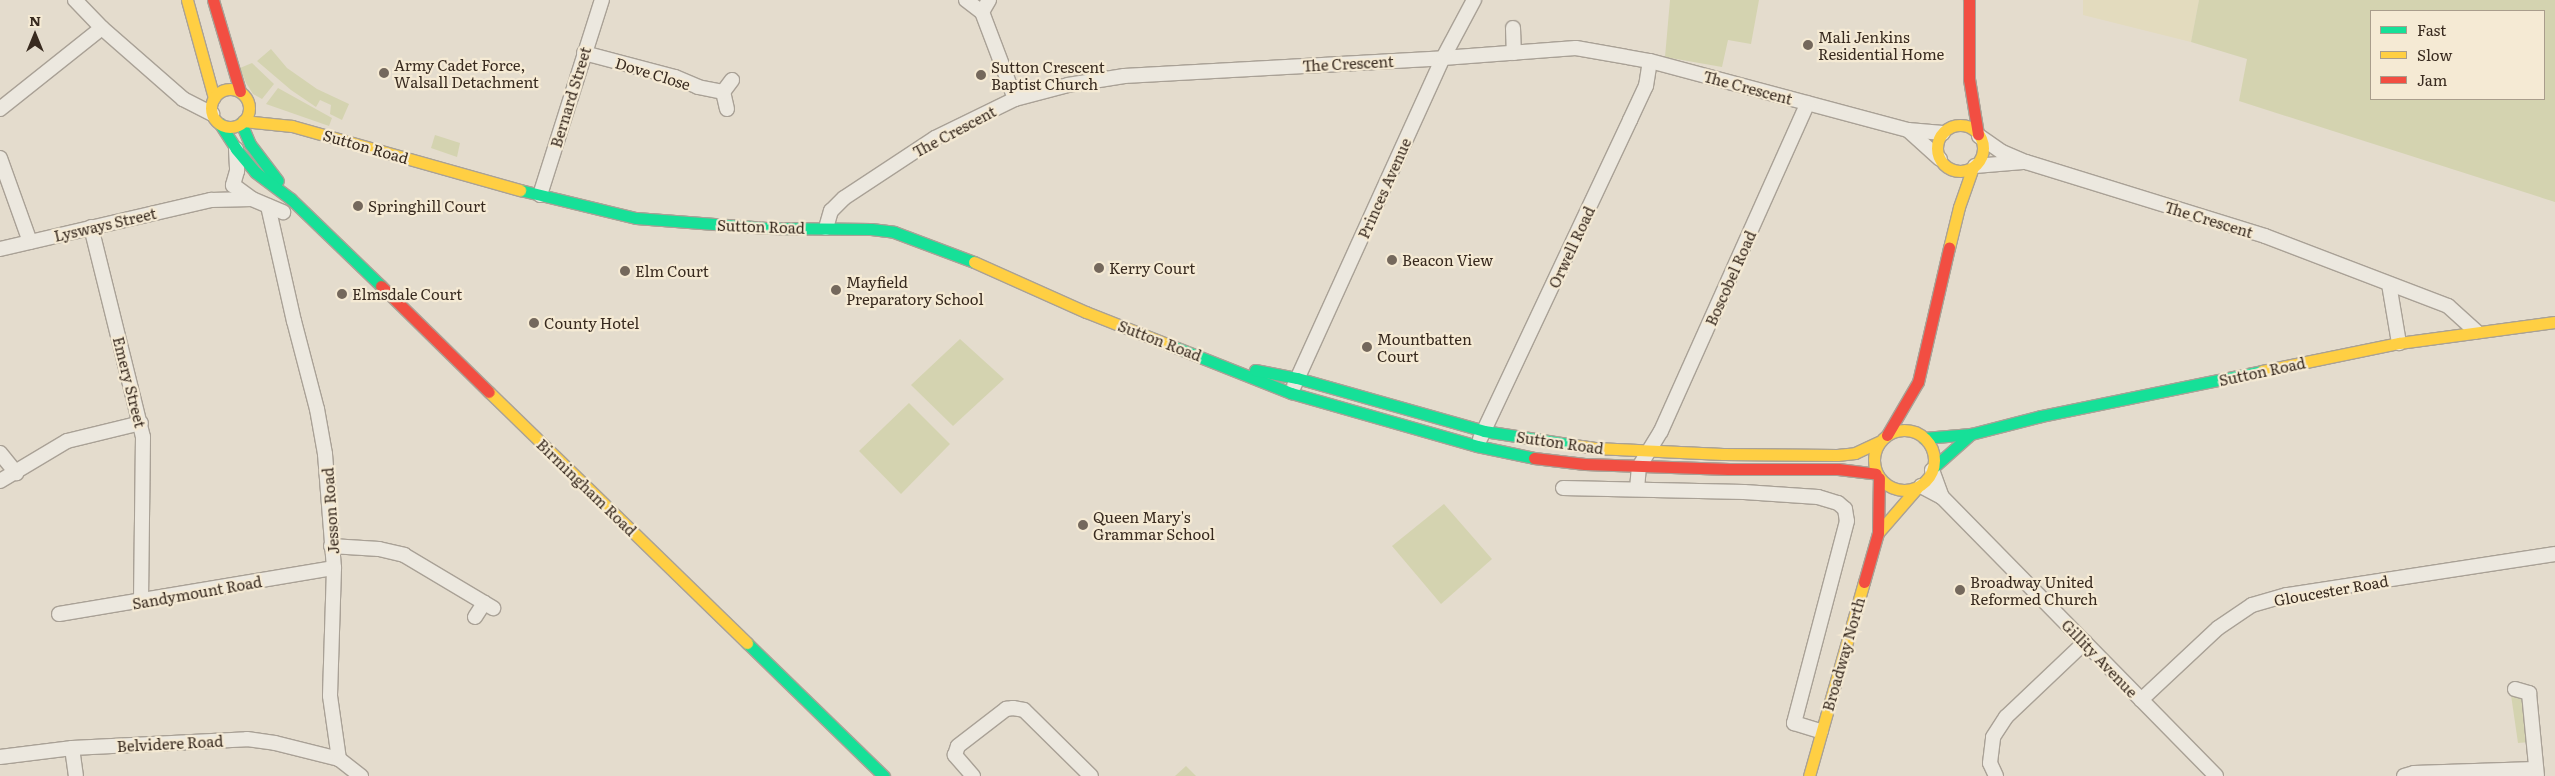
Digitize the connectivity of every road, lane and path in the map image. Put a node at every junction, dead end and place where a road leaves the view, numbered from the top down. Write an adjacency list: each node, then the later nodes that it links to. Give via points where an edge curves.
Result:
1 (75, 0): 10 (street)
2 (187, 0): 21 (main road)
3 (213, 0): 18 (main road)
4 (602, 0): 12 (street, Bernard Street)
5 (966, 0): 9 (street)
6 (989, 0): 9 (street)
7 (1474, 0): 14 (street, Princes Avenue)
8 (1969, 0): 16 (main road)
9 (982, 12): 22 (street)
10 (102, 28): 26 (street); 28 (street, via 183,99)
11 (1512, 28): 13 (street)
12 (584, 53): 19 (street, Dove Close); 40 (street, Bernard Street)
13 (1514, 53): 14 (street, The Crescent); 15 (street, The Crescent, via 1576,48)
14 (1443, 58): 22 (street, The Crescent, via 1124,76 1068,85); 57 (street, Princes Avenue)
15 (1650, 61): 23 (street, The Crescent); 63 (street, Orwell Road, via 1646,86)
16 (1969, 78): 20 (main road); 33 (main road)
17 (732, 80): 19 (street)
18 (240, 91): 21 (main road, via 227,89); 24 (main road)
19 (723, 92): 25 (street)
20 (1960, 96)
21 (214, 98): 28 (main road)
22 (1015, 100): 48 (street, The Crescent, via 935,138 864,184 831,211)
23 (1808, 103): 31 (street, The Crescent); 68 (street, Boscobel Road, via 1661,431)
24 (249, 104): 29 (main road); 30 (main road, Sutton Road)
25 (727, 109)
26 (0, 110)
27 (1952, 114): 32 (main road)
28 (216, 119): 29 (main road, via 231,127); 34 (main road, Birmingham Road)
29 (242, 122): 30 (main road, Sutton Road); 42 (main road, Birmingham Road, via 250,144)
30 (292, 126): 40 (main road, Sutton Road)
31 (1908, 130): 32 (street, The Crescent); 37 (street, The Crescent)
32 (1944, 132): 33 (main road, via 1962,126); 37 (main road, via 1938,144)
33 (1979, 135): 36 (street, The Crescent, via 2002,152); 38 (main road, via 1982,156)
34 (236, 149): 39 (street, via 237,171); 42 (main road, Birmingham Road, via 266,182)
35 (0, 158): 50 (street)
36 (2026, 162): 38 (street, The Crescent); 52 (street, The Crescent, via 2265,236)
37 (1944, 164): 38 (main road, via 1965,171); 45 (main road)
38 (1974, 167): 45 (main road)
39 (233, 185): 41 (street, Lysways Street); 43 (street, Lysways Street)
40 (540, 195): 48 (main road, Sutton Road, via 636,218 759,227)
41 (252, 199): 43 (street, Lysways Street); 44 (street, Lysways Street)
42 (291, 199): 46 (street, Jesson Road, via 290,209); 96 (main road, Birmingham Road)
43 (211, 200): 47 (street, Lysways Street)
44 (268, 206): 46 (street, Lysways Street); 49 (street, Jesson Road)
45 (1959, 207): 58 (main road)
46 (283, 212): 49 (street, Jesson Road)
47 (91, 227): 50 (street, Lysways Street); 62 (street, Emery Street)
48 (826, 228): 56 (main road, Sutton Road, via 871,229 916,238 1086,312)
49 (275, 240): 80 (street, Jesson Road, via 322,436 330,500)
50 (30, 242): 51 (street, Lysways Street)
51 (0, 249)
52 (2389, 284): 54 (street, The Crescent, via 2448,306); 55 (street)
53 (2555, 322): 54 (main road, Sutton Road)
54 (2476, 331): 55 (main road, Sutton Road)
55 (2399, 343): 64 (main road, Sutton Road, via 2041,416)
56 (1217, 363): 57 (main road, Sutton Road); 59 (main road, Sutton Road)
57 (1297, 378): 59 (street, Princes Avenue); 63 (main road, Sutton Road)
58 (1918, 382): 60 (main road); 66 (main road)
59 (1291, 394): 67 (main road, Sutton Road)
60 (1919, 399)
61 (1920, 417): 65 (main road)
62 (141, 423): 72 (street, via 67,440); 83 (street, Emery Street)
63 (1484, 431): 67 (street, Orwell Road); 68 (main road, Sutton Road, via 1595,448)
64 (1971, 434): 65 (main road, Sutton Road); 71 (main road, Sutton Road)
65 (1923, 437): 66 (main road, via 1906,430); 71 (main road, via 1933,451)
66 (1883, 439): 68 (main road, Sutton Road, via 1855,453 1837,455); 73 (main road, via 1874,454)
67 (1477, 446): 70 (main road, Sutton Road, via 1533,458)
68 (1649, 451): 70 (street, Boscobel Road)
69 (0, 453): 72 (street)
70 (1639, 467): 73 (main road, Sutton Road, via 1838,469); 77 (street)
71 (1933, 468): 75 (main road); 78 (street, Gillity Avenue)
72 (16, 473): 74 (street)
73 (1877, 476): 75 (main road, via 1889,487 1903,491); 79 (main road, Broadway North)
74 (0, 481)
75 (1919, 487): 78 (street, Gillity Avenue); 79 (main road, Broadway North)
76 (1563, 488): 77 (street)
77 (1636, 489): 89 (street, via 1818,497 1838,503 1845,509 1847,522 1794,723)
78 (1942, 497): 86 (street, Gillity Avenue)
79 (1878, 533): 89 (main road, Broadway North)
80 (331, 546): 82 (street, Jesson Road); 85 (street, via 379,549 404,555 489,605)
81 (2555, 554): 88 (street, Gloucester Road, via 2287,595 2252,605 2218,628)
82 (334, 568): 83 (street, Sandymount Road); 92 (street, Jesson Road, via 330,696)
83 (141, 601): 84 (street, Sandymount Road)
84 (59, 614)
85 (475, 617)
86 (2085, 642): 88 (street, Gillity Avenue); 100 (street, via 2002,724 1993,737 1990,763)
87 (2515, 690): 93 (street, via 2529,693)
88 (2141, 700): 101 (street, Gillity Avenue)
89 (1821, 731): 99 (main road, Broadway North)
90 (72, 748): 91 (street, Belvidere Road); 92 (street, Belvidere Road, via 247,739); 94 (street)
91 (0, 757)
92 (339, 759): 95 (street)
93 (2536, 772): 102 (street, via 2414,773)
94 (76, 776)
95 (361, 776)
96 (884, 776)
97 (973, 776): 98 (street, via 955,756 958,746 1006,709 1013,708 1024,710)
98 (1091, 776)
99 (1809, 776)
100 (1996, 776)
101 (2216, 776)
102 (2404, 776)

